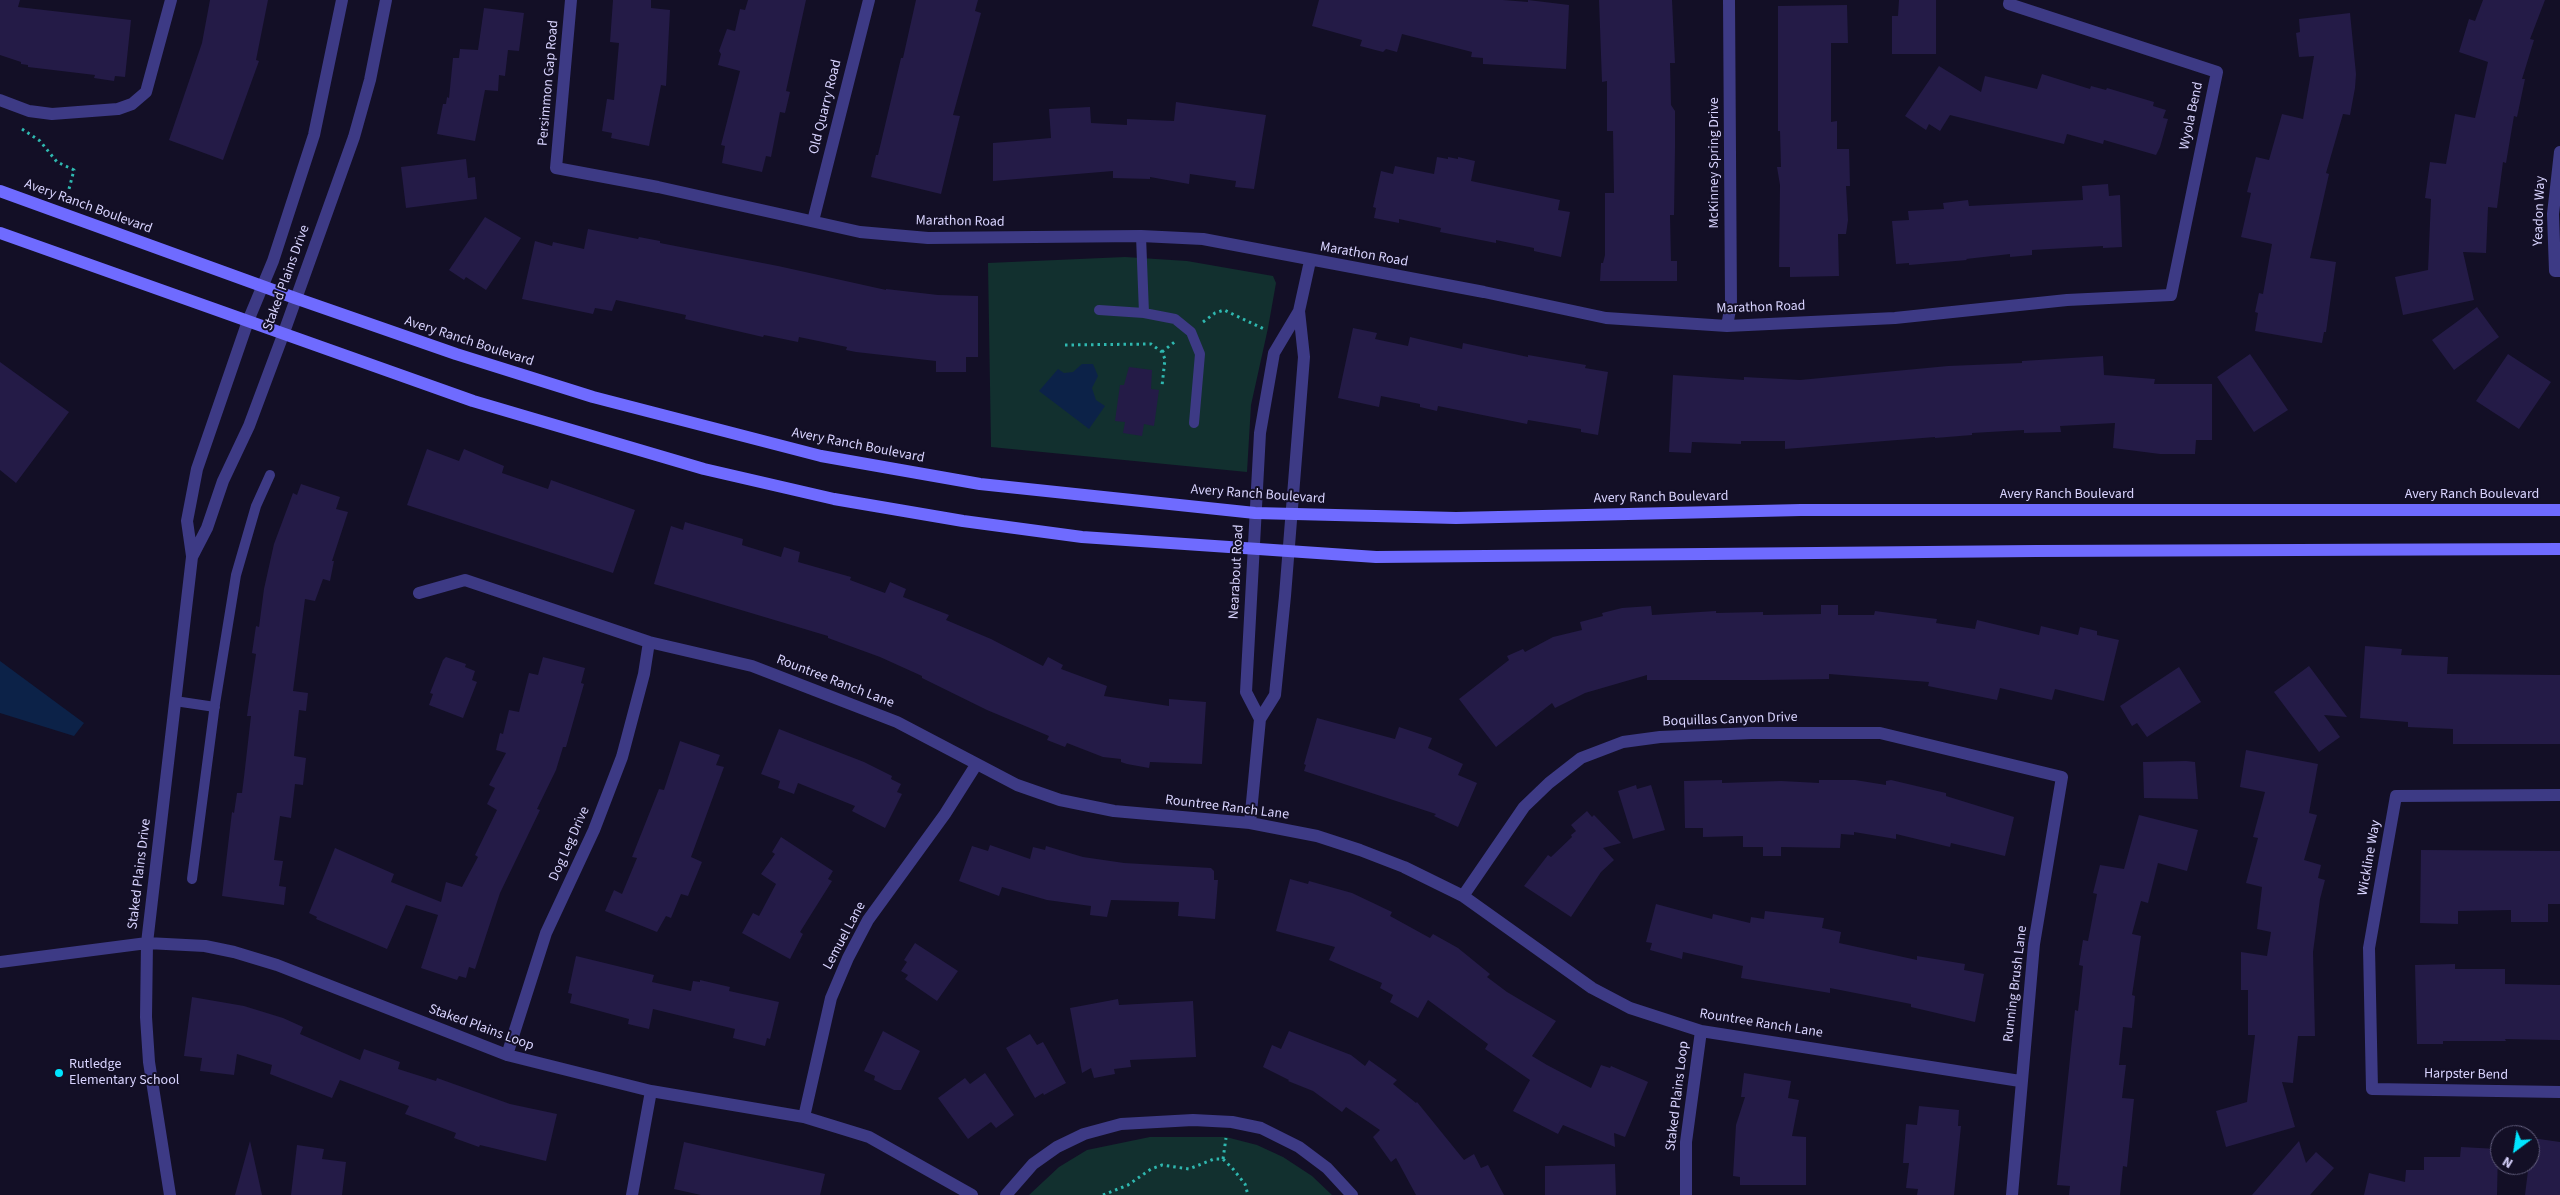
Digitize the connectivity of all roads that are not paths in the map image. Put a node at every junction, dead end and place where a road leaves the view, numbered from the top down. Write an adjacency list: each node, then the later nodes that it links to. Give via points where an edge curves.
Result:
1 (171, 0): 8 (street, via 146,92 132,104 52,114 29,111)
2 (342, 0): 17 (street, Staked Plains Drive, via 314,135)
3 (386, 0): 19 (street, Staked Plains Drive, via 370,80 354,136)
4 (571, 0): 10 (street, Persimmon Gap Road)
5 (868, 0): 12 (street, Old Quarry Road)
6 (1728, 0): 24 (street, McKinney Spring Drive, via 1731,304)
7 (2010, 0): 18 (street, Wyola Bend, via 2010,4 2216,72)
8 (0, 100)
9 (2560, 152): 16 (street, Yeadon Way, via 2553,214)
10 (556, 168): 12 (street, Marathon Road)
11 (0, 191): 17 (main road, Avery Ranch Boulevard)
12 (814, 222): 14 (street, Marathon Road, via 860,232 928,238)
13 (0, 233): 23 (main road)
14 (1141, 236): 15 (street, Marathon Road, via 1203,239); 22 (lane)
15 (1310, 261): 21 (street, Nearabout Road); 24 (street, Marathon Road, via 1606,318)
16 (2557, 271)
17 (262, 286): 19 (main road, Avery Ranch Boulevard); 23 (street, Staked Plains Drive)
18 (2171, 295): 24 (street, Marathon Road, via 2067,300 1895,318)
19 (295, 298): 25 (street, Staked Plains Drive); 29 (main road, Avery Ranch Boulevard, via 592,397 821,456 980,484)
20 (1099, 310): 22 (lane)
21 (1299, 311): 29 (street, Nearabout Road, via 1274,353 1260,433); 30 (street, Nearabout Road, via 1304,357)
22 (1144, 313): 26 (lane, via 1175,319 1191,332 1200,354)
23 (248, 322): 25 (main road); 34 (street, Staked Plains Drive, via 197,469 187,521)
24 (1728, 326)
25 (283, 335): 31 (main road, via 550,425 704,470 825,497 1082,537); 34 (street, Staked Plains Drive, via 249,426 223,480 207,528)
26 (1194, 423)
27 (270, 475): 38 (lane, via 256,506 236,575)
28 (2560, 510): 30 (main road, Avery Ranch Boulevard, via 1801,510 1456,518)
29 (1255, 513): 30 (main road, Avery Ranch Boulevard); 31 (street, Nearabout Road)
30 (1291, 514): 33 (street, Nearabout Road)
31 (1253, 549): 33 (main road); 39 (street, Nearabout Road, via 1246,692)
32 (2560, 549): 33 (main road, via 1376,556)
33 (1288, 552): 39 (street, Nearabout Road, via 1275,695)
34 (192, 555): 37 (street, Staked Plains Drive)
35 (420, 593): 36 (street, Rountree Ranch Lane, via 465,580)
36 (649, 642): 40 (street, Rountree Ranch Lane, via 752,666 826,693 896,722); 49 (street, Dog Leg Drive, via 622,757 594,830 546,933)
37 (175, 701): 38 (lane); 46 (street, Staked Plains Drive)
38 (215, 707): 44 (lane)
39 (1260, 720): 43 (street, Nearabout Road)
40 (976, 765): 43 (street, Rountree Ranch Lane, via 1017,786 1060,800 1114,811); 54 (street, Lemuel Lane, via 945,814 868,920 848,958 831,998)
41 (2062, 777): 45 (street, Boquillas Canyon Drive, via 1880,733 1752,733 1623,742 1582,758 1524,807); 50 (street, Running Brush Lane, via 2034,944)
42 (2560, 796): 51 (street, Wickline Way, via 2396,796 2369,948)
43 (1250, 823): 45 (street, Rountree Ranch Lane, via 1317,836 1360,850)
44 (192, 878)
45 (1463, 896): 48 (street, Rountree Ranch Lane, via 1592,988 1630,1008)
46 (147, 943): 47 (street, Staked Plains Loop); 49 (street, Staked Plains Loop, via 206,946 257,958); 55 (street, Staked Plains Drive, via 149,1062)
47 (0, 962)
48 (1701, 1031): 50 (street, Rountree Ranch Lane); 60 (street, Staked Plains Loop, via 1686,1142)
49 (507, 1056): 52 (street, Staked Plains Loop)
50 (2020, 1081): 61 (street, Running Brush Lane)
51 (2372, 1089): 53 (street, Harpster Bend)
52 (651, 1091): 54 (street, Staked Plains Loop); 56 (street)
53 (2560, 1092)
54 (804, 1117): 57 (street, Staked Plains Loop, via 869,1137)
55 (170, 1195)
56 (632, 1195)
57 (972, 1195)
58 (1006, 1195): 59 (street, via 1033,1164 1084,1134 1121,1124 1193,1120 1232,1122 1261,1128 1299,1146 1328,1168)
59 (1352, 1195)
60 (1686, 1195)
61 (2012, 1195)

